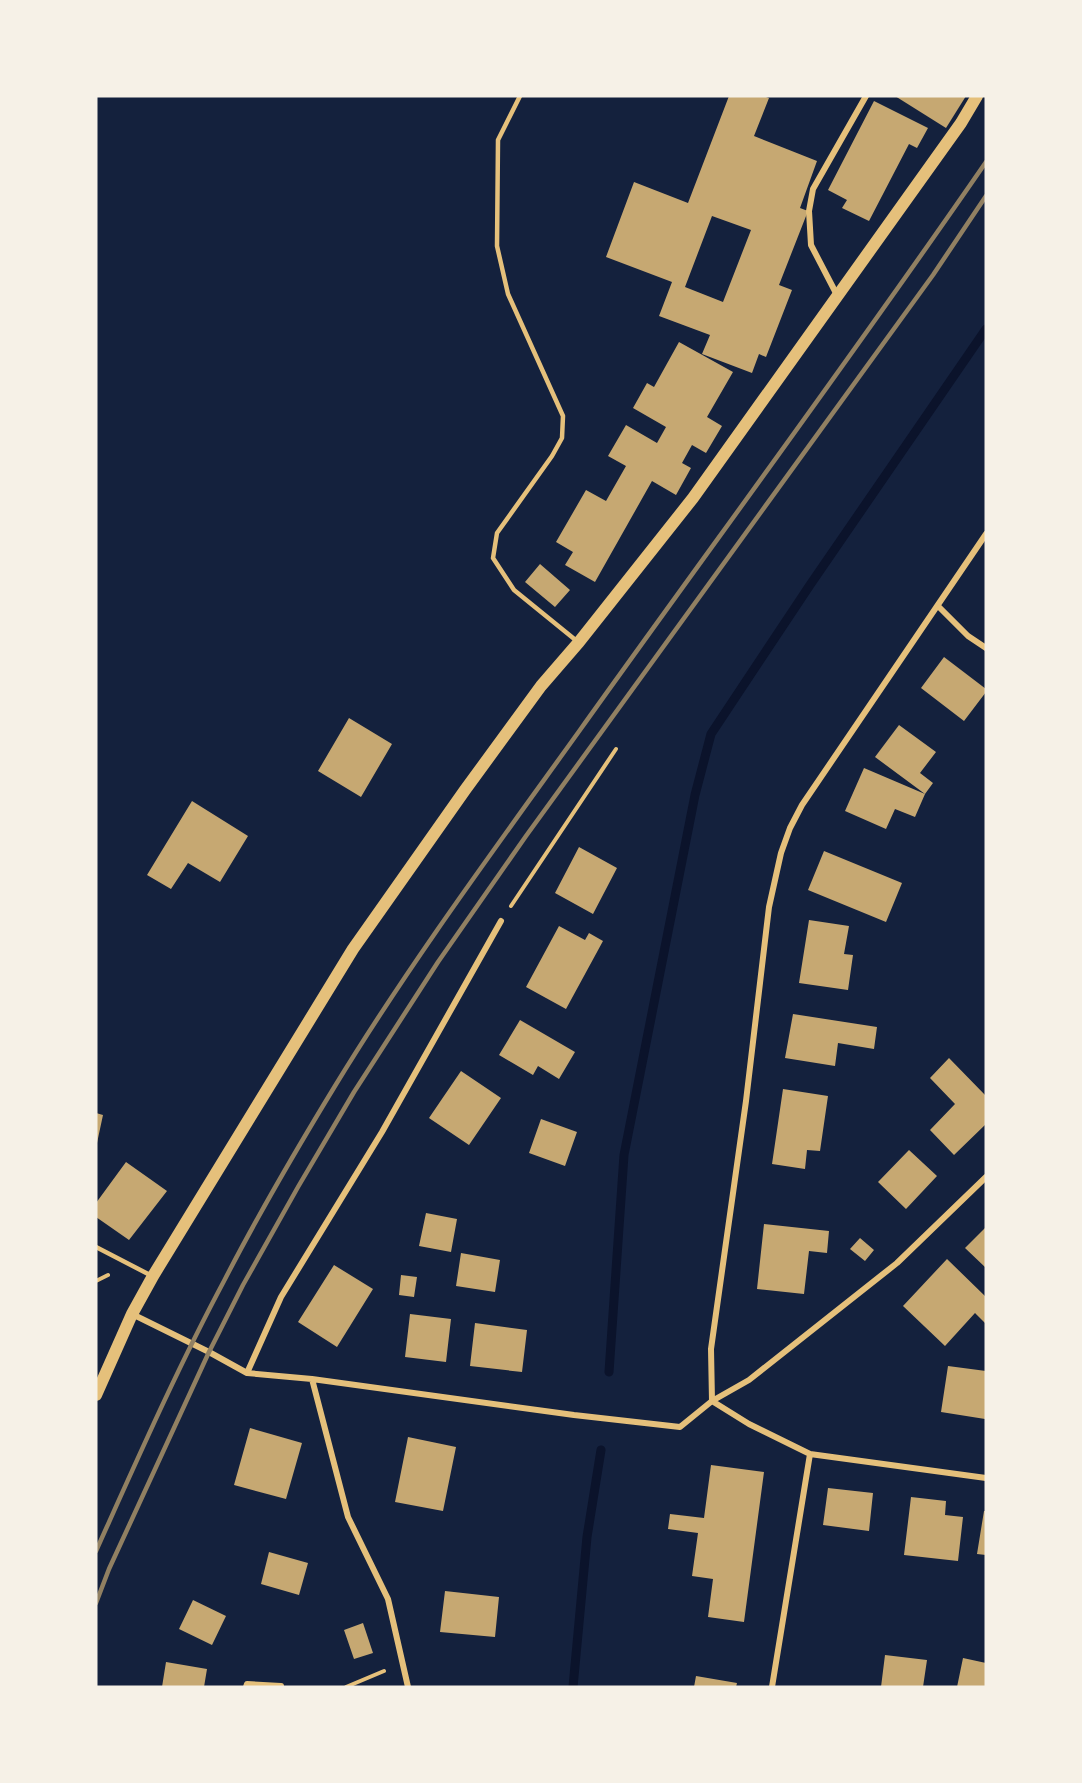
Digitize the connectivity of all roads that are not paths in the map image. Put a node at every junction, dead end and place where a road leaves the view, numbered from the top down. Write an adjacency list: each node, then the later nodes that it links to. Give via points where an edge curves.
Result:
1 (520, 96): 7 (lane, via 498,140 497,246 508,294 563,416 562,438 497,533 493,558 514,590)
2 (866, 96): 4 (street, via 813,189 809,210 812,245)
3 (977, 96): 4 (main road, via 962,123)
4 (838, 297): 7 (main road, via 693,498)
5 (986, 534): 6 (street)
6 (938, 606): 8 (street); 17 (street, via 802,805 781,853 769,907 711,1349)
7 (579, 642): 12 (main road, via 541,686 353,949)
8 (986, 648)
9 (501, 921): 14 (street, via 382,1132 281,1297)
10 (986, 1177): 17 (street, via 897,1263 749,1380)
11 (96, 1246): 12 (lane)
12 (153, 1276): 13 (main road)
13 (132, 1314): 14 (street); 16 (main road)
14 (247, 1373): 15 (street)
15 (312, 1379): 17 (street, via 680,1427); 22 (street, via 348,1517 388,1599)
16 (96, 1395)
17 (712, 1401): 18 (street)
18 (810, 1454): 19 (street); 23 (street)
19 (986, 1478)
20 (281, 1686): 21 (street)
21 (246, 1687)
22 (408, 1687)
23 (772, 1687)

